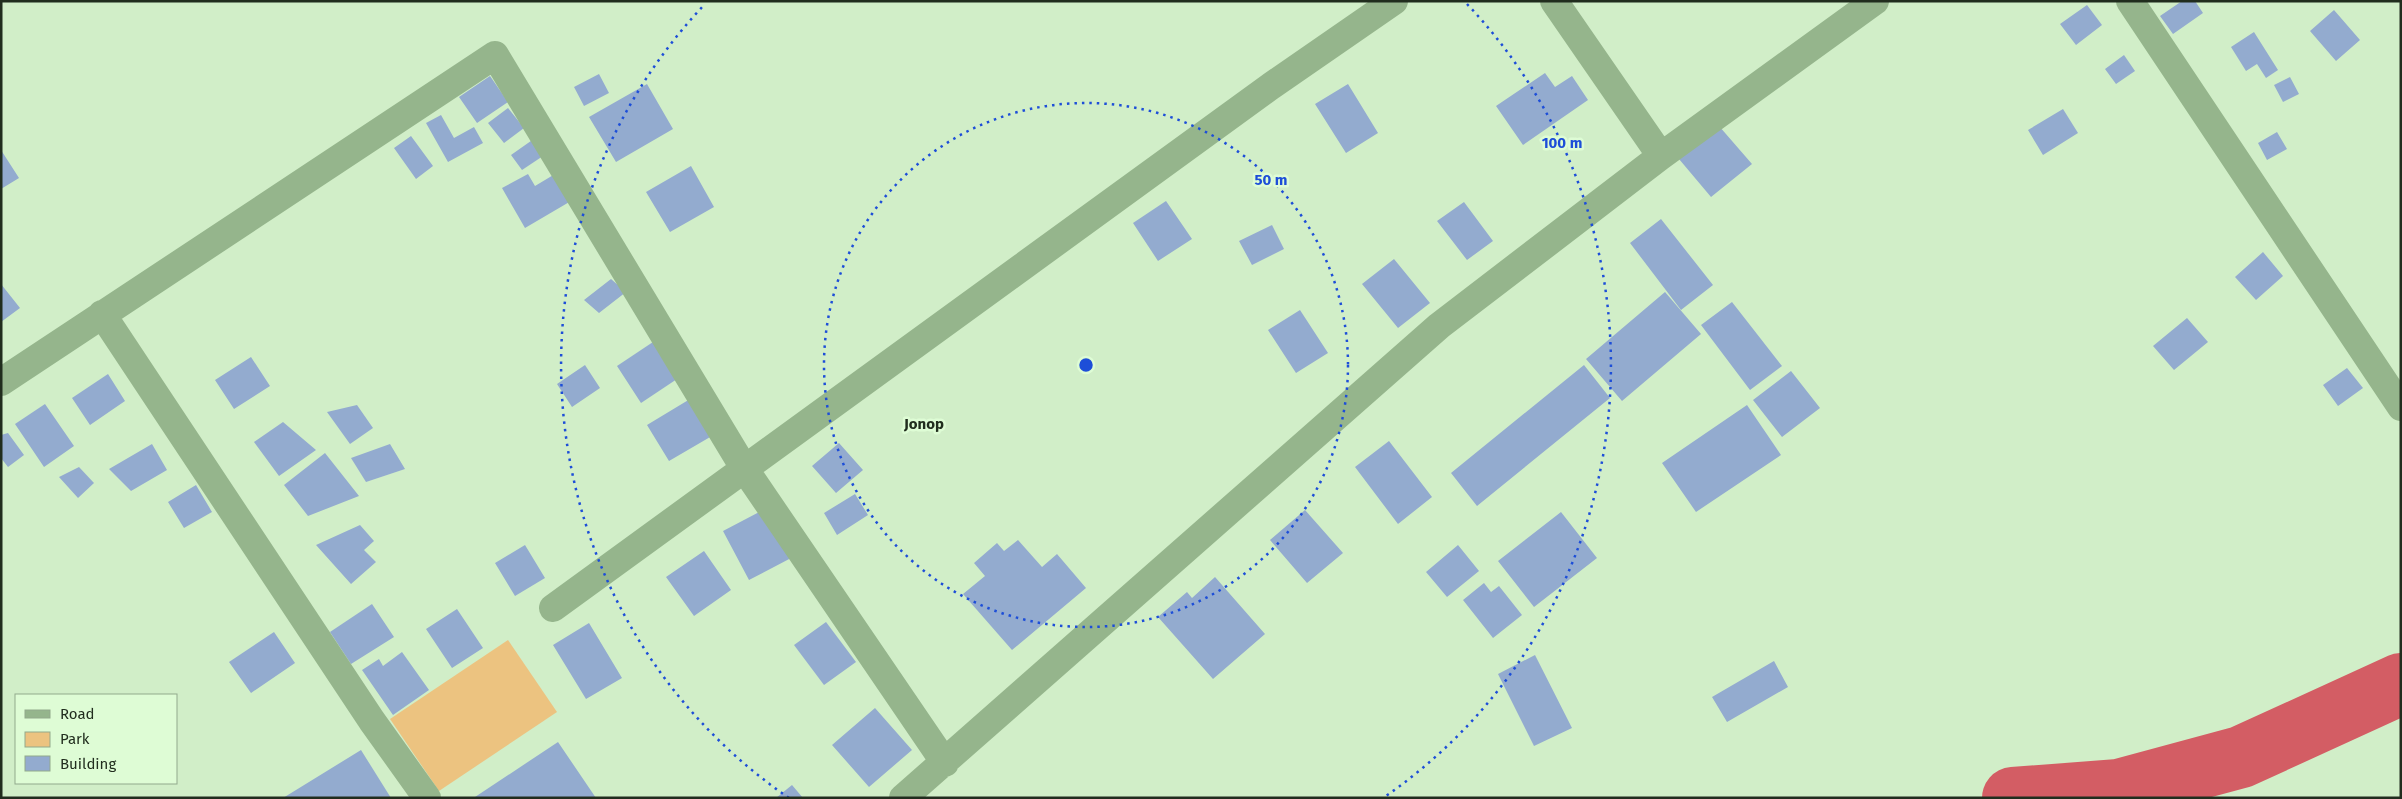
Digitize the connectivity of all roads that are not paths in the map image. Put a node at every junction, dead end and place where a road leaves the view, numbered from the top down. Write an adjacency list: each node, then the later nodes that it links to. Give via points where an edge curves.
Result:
1 (1394, 1): 9 (street, via 1271,86)
2 (1554, 1): 5 (street)
3 (1875, 1): 5 (street)
4 (2130, 1): 8 (street)
5 (1661, 156): 11 (street, via 1439,326)
6 (102, 314): 7 (street); 9 (street, via 495,55); 12 (street)
7 (1, 382)
8 (2401, 407)
9 (744, 468): 10 (street); 11 (street)
10 (553, 608)
11 (945, 763): 13 (street)
12 (426, 798)
13 (903, 798)

